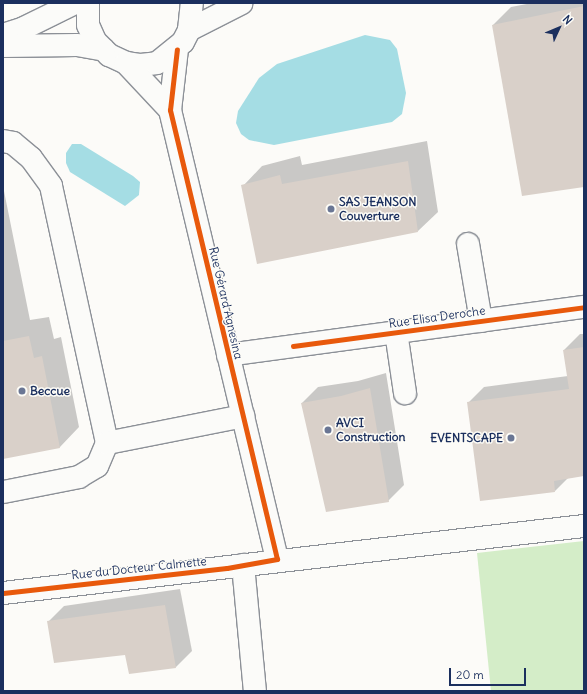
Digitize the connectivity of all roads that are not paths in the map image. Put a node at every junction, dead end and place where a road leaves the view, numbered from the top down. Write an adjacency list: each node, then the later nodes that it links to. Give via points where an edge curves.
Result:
1 (75, 3): 6 (street, via 24,28)
2 (88, 3): 9 (street, via 88,25 95,41)
3 (192, 3): 5 (street)
4 (242, 3): 5 (street)
5 (189, 30): 8 (street)
6 (3, 35)
7 (3, 46): 9 (street, via 77,45)
8 (177, 49): 10 (street, via 158,63); 11 (street, Rue Gérard Agnesina)
9 (104, 50): 10 (street)
10 (126, 63): 11 (street, Rue Gérard Agnesina)
11 (170, 110): 17 (street, Rue Gérard Agnesina)
12 (3, 141): 20 (street, via 13,143 31,158 51,186)
13 (468, 244): 15 (street)
14 (584, 307): 15 (street, Rue Elisa Deroche)
15 (481, 321): 16 (street, Rue Elisa Deroche)
16 (396, 332): 17 (street, Rue Elisa Deroche); 18 (street, Rue Elisa Deroche)
17 (228, 355): 19 (street, Rue Gérard Agnesina)
18 (405, 393)
19 (243, 416): 20 (street); 23 (street, Rue Gérard Agnesina)
20 (107, 443): 21 (street, via 97,466 79,477)
21 (3, 492)
22 (584, 526): 23 (street, Rue du Docteur Calmette)
23 (277, 560): 24 (street, Rue du Docteur Calmette)
24 (243, 565): 25 (street, Rue du Docteur Calmette); 26 (street)
25 (3, 593)
26 (255, 691)

